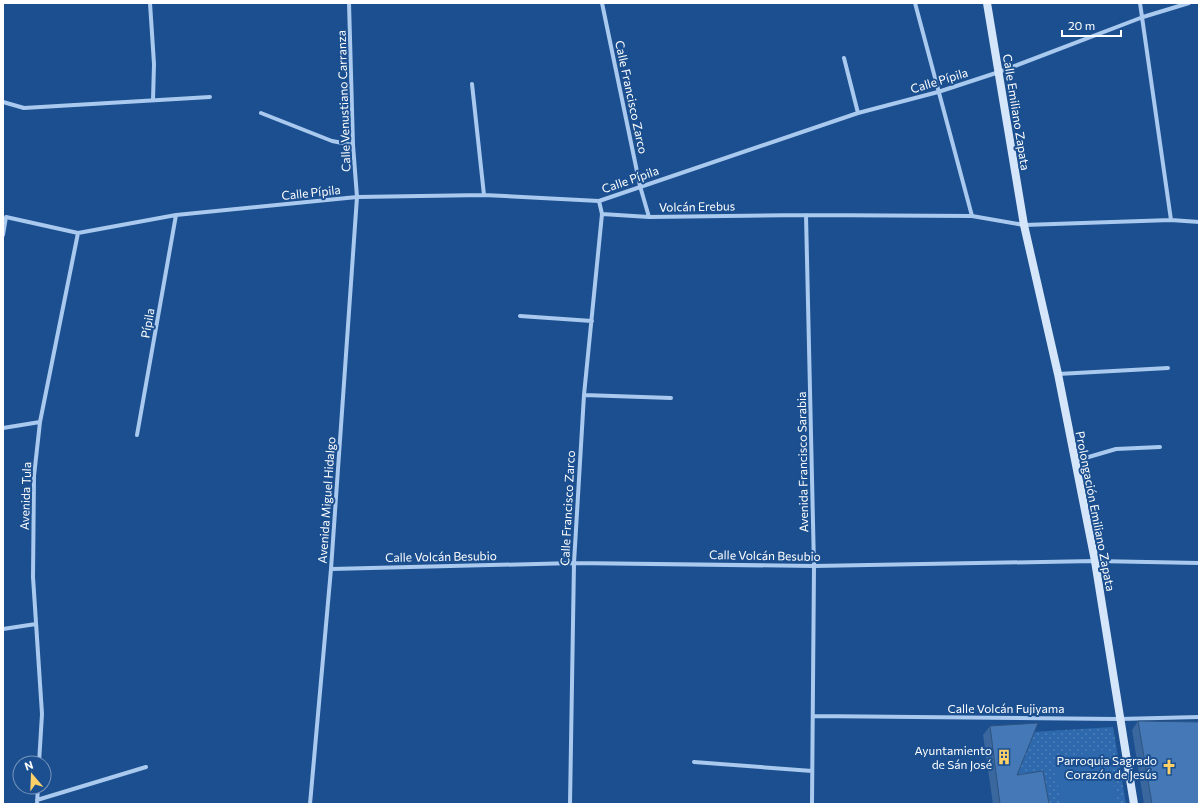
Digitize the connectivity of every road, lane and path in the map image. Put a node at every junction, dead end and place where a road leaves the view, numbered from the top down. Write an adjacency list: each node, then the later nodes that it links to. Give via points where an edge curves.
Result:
1 (150, 3): 14 (street, via 154,64)
2 (349, 3): 18 (street, Calle Venustiano Carranza)
3 (602, 3): 19 (street, Calle Francisco Zarco)
4 (915, 3): 12 (street)
5 (987, 3): 10 (street, Calle Emiliano Zapata)
6 (1140, 3): 8 (street)
7 (1189, 3): 8 (street, Calle Pípila)
8 (1143, 17): 10 (street, Calle Pípila); 28 (street)
9 (844, 58): 17 (street)
10 (999, 72): 12 (street, Calle Pípila); 30 (street, Calle Emiliano Zapata)
11 (472, 84): 20 (street)
12 (938, 92): 17 (street, Calle Pípila); 26 (street)
13 (210, 97): 14 (street)
14 (153, 100): 15 (street, via 24,108)
15 (3, 102)
16 (261, 113): 18 (street, via 332,141)
17 (858, 113): 19 (street, Calle Pípila)
18 (353, 145): 21 (street, Calle Venustiano Carranza)
19 (640, 186): 22 (street, Calle Pípila); 27 (street, Calle Francisco Zarco)
20 (484, 195): 21 (street, Calle Pípila); 22 (street, Calle Pípila)
21 (357, 197): 24 (street, Calle Pípila); 48 (street, Avenida Miguel Hidalgo)
22 (599, 200): 23 (street)
23 (602, 214): 27 (street, Volcán Erebus); 34 (street, Calle Francisco Zarco)
24 (176, 215): 31 (street, Calle Pípila); 41 (street, Pípila)
25 (806, 215): 26 (street, Volcán Erebus); 27 (street, Volcán Erebus); 47 (street, Avenida Francisco Sarabia)
26 (972, 216): 30 (street, Volcán Erebus)
27 (649, 217)
28 (1170, 220): 29 (street, Volcán Erebus); 30 (street, Volcán Erebus)
29 (1199, 222)
30 (1024, 225): 36 (street, Prolongación Emiliano Zapata)
31 (78, 233): 32 (street, Calle Pípila, via 6,217); 39 (street, Avenida Tula)
32 (3, 235)
33 (520, 316): 34 (street)
34 (592, 321): 37 (street, Calle Francisco Zarco)
35 (1168, 368): 36 (street)
36 (1058, 374): 43 (street, Prolongación Emiliano Zapata)
37 (584, 395): 38 (street); 45 (street, Calle Francisco Zarco)
38 (672, 398)
39 (40, 422): 40 (street); 49 (street, Avenida Tula, via 34,476 33,577)
40 (3, 428)
41 (137, 435)
42 (1160, 447): 43 (street, via 1116,449)
43 (1075, 461): 44 (street, Prolongación Emiliano Zapata)
44 (1095, 561): 46 (street, Calle Volcán Besubio); 47 (street, Calle Volcán Besubio); 53 (street, Prolongación Emiliano Zapata)
45 (574, 563): 47 (street, Calle Volcán Besubio); 48 (street, Calle Volcán Besubio); 60 (street, Calle Francisco Zarco)
46 (1199, 563)
47 (814, 566): 51 (street, Avenida Francisco Sarabia)
48 (331, 569): 59 (street, Avenida Miguel Hidalgo)
49 (36, 624): 50 (street); 54 (street, Avenida Tula, via 42,714)
50 (3, 629)
51 (813, 716): 53 (street, Calle Volcán Fujiyama); 57 (street, Avenida Francisco Sarabia)
52 (1199, 717): 53 (street, Calle Volcán Fujiyama)
53 (1119, 719): 62 (street, Prolongación Emiliano Zapata)
54 (39, 755)
55 (694, 762): 57 (street)
56 (146, 767): 58 (street)
57 (812, 771): 61 (street, Avenida Francisco Sarabia)
58 (37, 802)
59 (310, 804)
60 (570, 804)
61 (812, 804)
62 (1134, 804)

